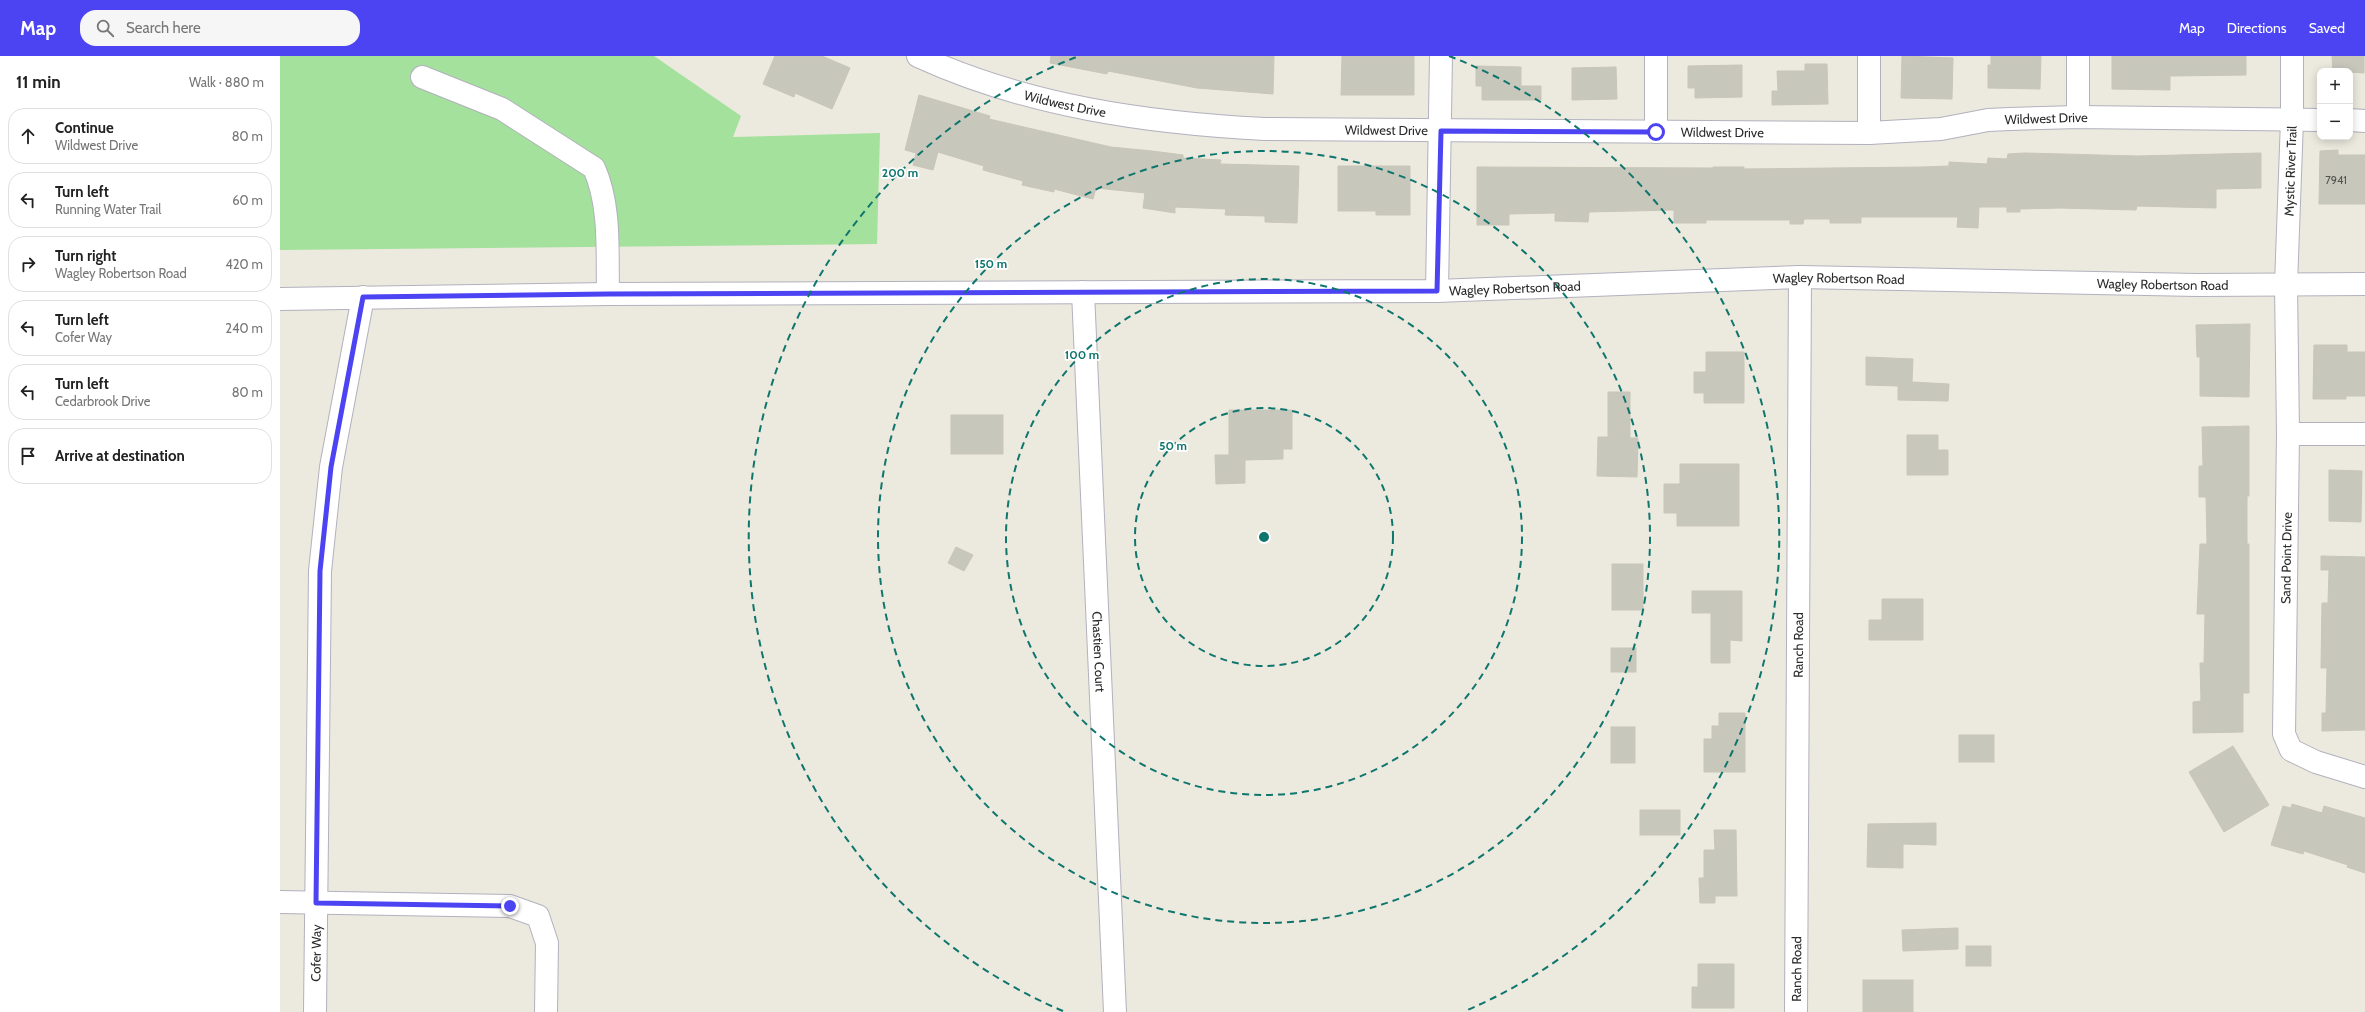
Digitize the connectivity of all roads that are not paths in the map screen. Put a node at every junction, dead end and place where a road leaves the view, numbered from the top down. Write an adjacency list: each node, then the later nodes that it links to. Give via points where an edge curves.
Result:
1 (918, 56): 13 (street, Wildwest Drive, via 1000,88 1070,106 1135,117 1200,126 1265,129)
2 (1441, 56): 13 (street)
3 (1656, 56): 14 (street)
4 (1869, 56): 15 (street)
5 (2078, 56): 8 (street)
6 (2292, 56): 9 (street, Mystic River Trail)
7 (422, 77): 21 (street, via 502,109 594,168 600,182 606,214)
8 (2078, 117): 9 (street, Wildwest Drive); 15 (street, Wildwest Drive, via 1988,120 1941,129)
9 (2292, 120): 10 (street, Wildwest Drive); 18 (street, Mystic River Trail)
10 (2317, 120)
11 (2353, 120): 12 (street)
12 (2365, 121)
13 (1441, 131): 14 (street, Wildwest Drive); 19 (street)
14 (1656, 132): 15 (street, Wildwest Drive)
15 (1869, 132)
16 (1800, 277): 18 (street, Wagley Robertson Road); 19 (street, Wagley Robertson Road); 32 (street, Ranch Road)
17 (2365, 284): 18 (street, Wagley Robertson Road)
18 (2286, 285): 24 (street, Sand Point Drive)
19 (1437, 291): 20 (street, Wagley Robertson Road)
20 (1083, 292): 21 (street, Wagley Robertson Road); 31 (street, Chastien Court)
21 (608, 294): 22 (street, Wagley Robertson Road)
22 (363, 297): 23 (street, Wagley Robertson Road); 28 (street, Cofer Way, via 331,467 320,571)
23 (280, 299)
24 (2288, 434): 25 (street); 26 (street, Sand Point Drive, via 2284,734 2291,750 2316,762)
25 (2365, 434)
26 (2365, 777)
27 (280, 902): 28 (street)
28 (316, 903): 29 (street, Cofer Way); 30 (street, via 510,906 538,916 547,943)
29 (315, 1012)
30 (546, 1012)
31 (1115, 1012)
32 (1796, 1012)

